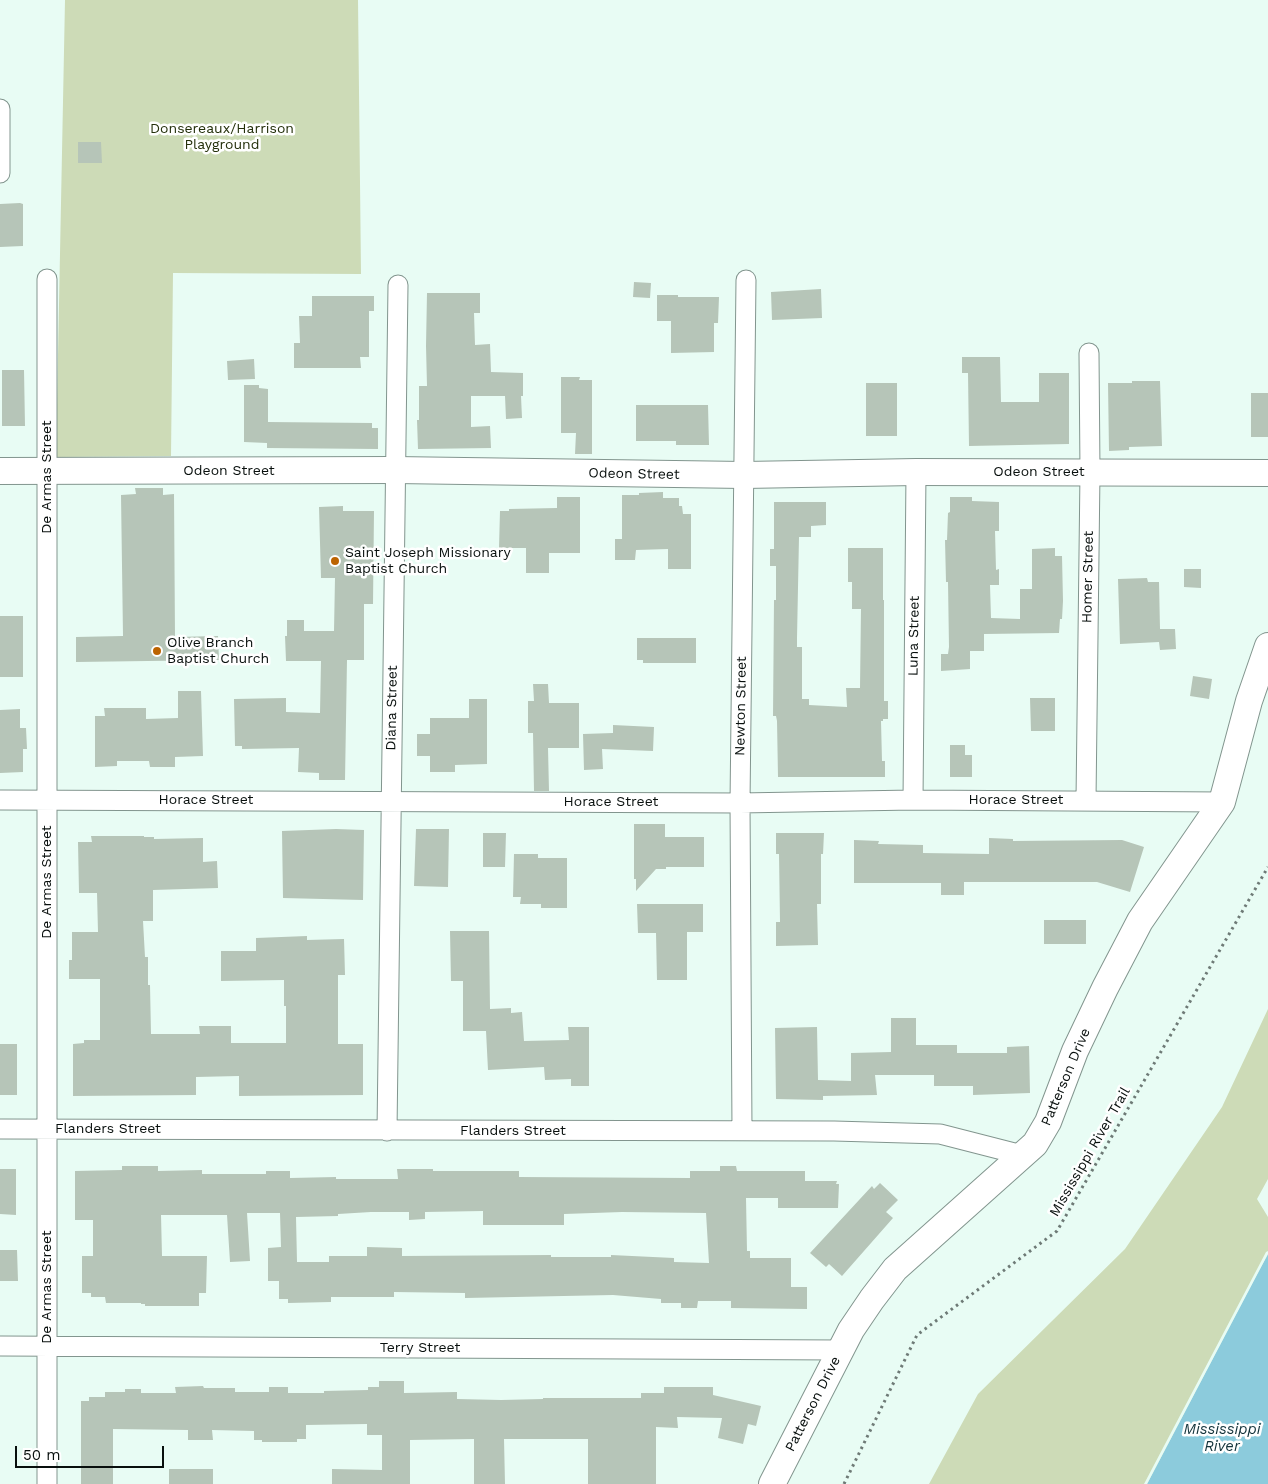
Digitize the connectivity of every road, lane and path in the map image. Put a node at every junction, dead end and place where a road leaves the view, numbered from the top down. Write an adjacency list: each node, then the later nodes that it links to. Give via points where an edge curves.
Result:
1 (0, 109): 2 (street)
2 (0, 173)
3 (47, 279): 9 (street, De Armas Street)
4 (746, 280): 13 (street, Newton Street)
5 (398, 285): 7 (street, Diana Street)
6 (1089, 353): 11 (street, Homer Street)
7 (395, 470): 9 (street, Odeon Street); 13 (street, Odeon Street); 19 (street, Diana Street)
8 (0, 471): 9 (street, Odeon Street)
9 (47, 471): 16 (street, De Armas Street)
10 (916, 472): 11 (street, Odeon Street); 13 (street, Odeon Street); 17 (street, Luna Street)
11 (1090, 472): 12 (street, Odeon Street); 18 (street, Homer Street)
12 (1268, 473)
13 (744, 475): 20 (street, Newton Street)
14 (1268, 646): 21 (street, Patterson Drive)
15 (0, 800): 16 (street, Horace Street)
16 (47, 800): 19 (street, Horace Street); 24 (street, De Armas Street)
17 (913, 800): 18 (street, Horace Street); 20 (street, Horace Street)
18 (1086, 800): 21 (street, Horace Street)
19 (391, 801): 20 (street, Horace Street); 25 (street, Diana Street)
20 (740, 802): 26 (street, Newton Street)
21 (1222, 802): 27 (street, Patterson Drive, via 1140,921 1075,1051 1048,1122 1035,1144)
22 (1268, 867): 33 (path, Mississippi River Trail, via 1057,1231 917,1335)
23 (0, 1129): 24 (street, Flanders Street)
24 (47, 1129): 25 (street, Flanders Street); 28 (street, De Armas Street)
25 (387, 1131): 26 (street, Flanders Street)
26 (742, 1131): 27 (street, Flanders Street, via 940,1134)
27 (1022, 1155): 30 (street, Patterson Drive, via 895,1269)
28 (46, 1345): 29 (street, Terry Street); 30 (street, Terry Street); 31 (street, De Armas Street)
29 (0, 1346)
30 (840, 1350): 32 (street, Patterson Drive)
31 (46, 1484)
32 (772, 1484)
33 (844, 1484)

